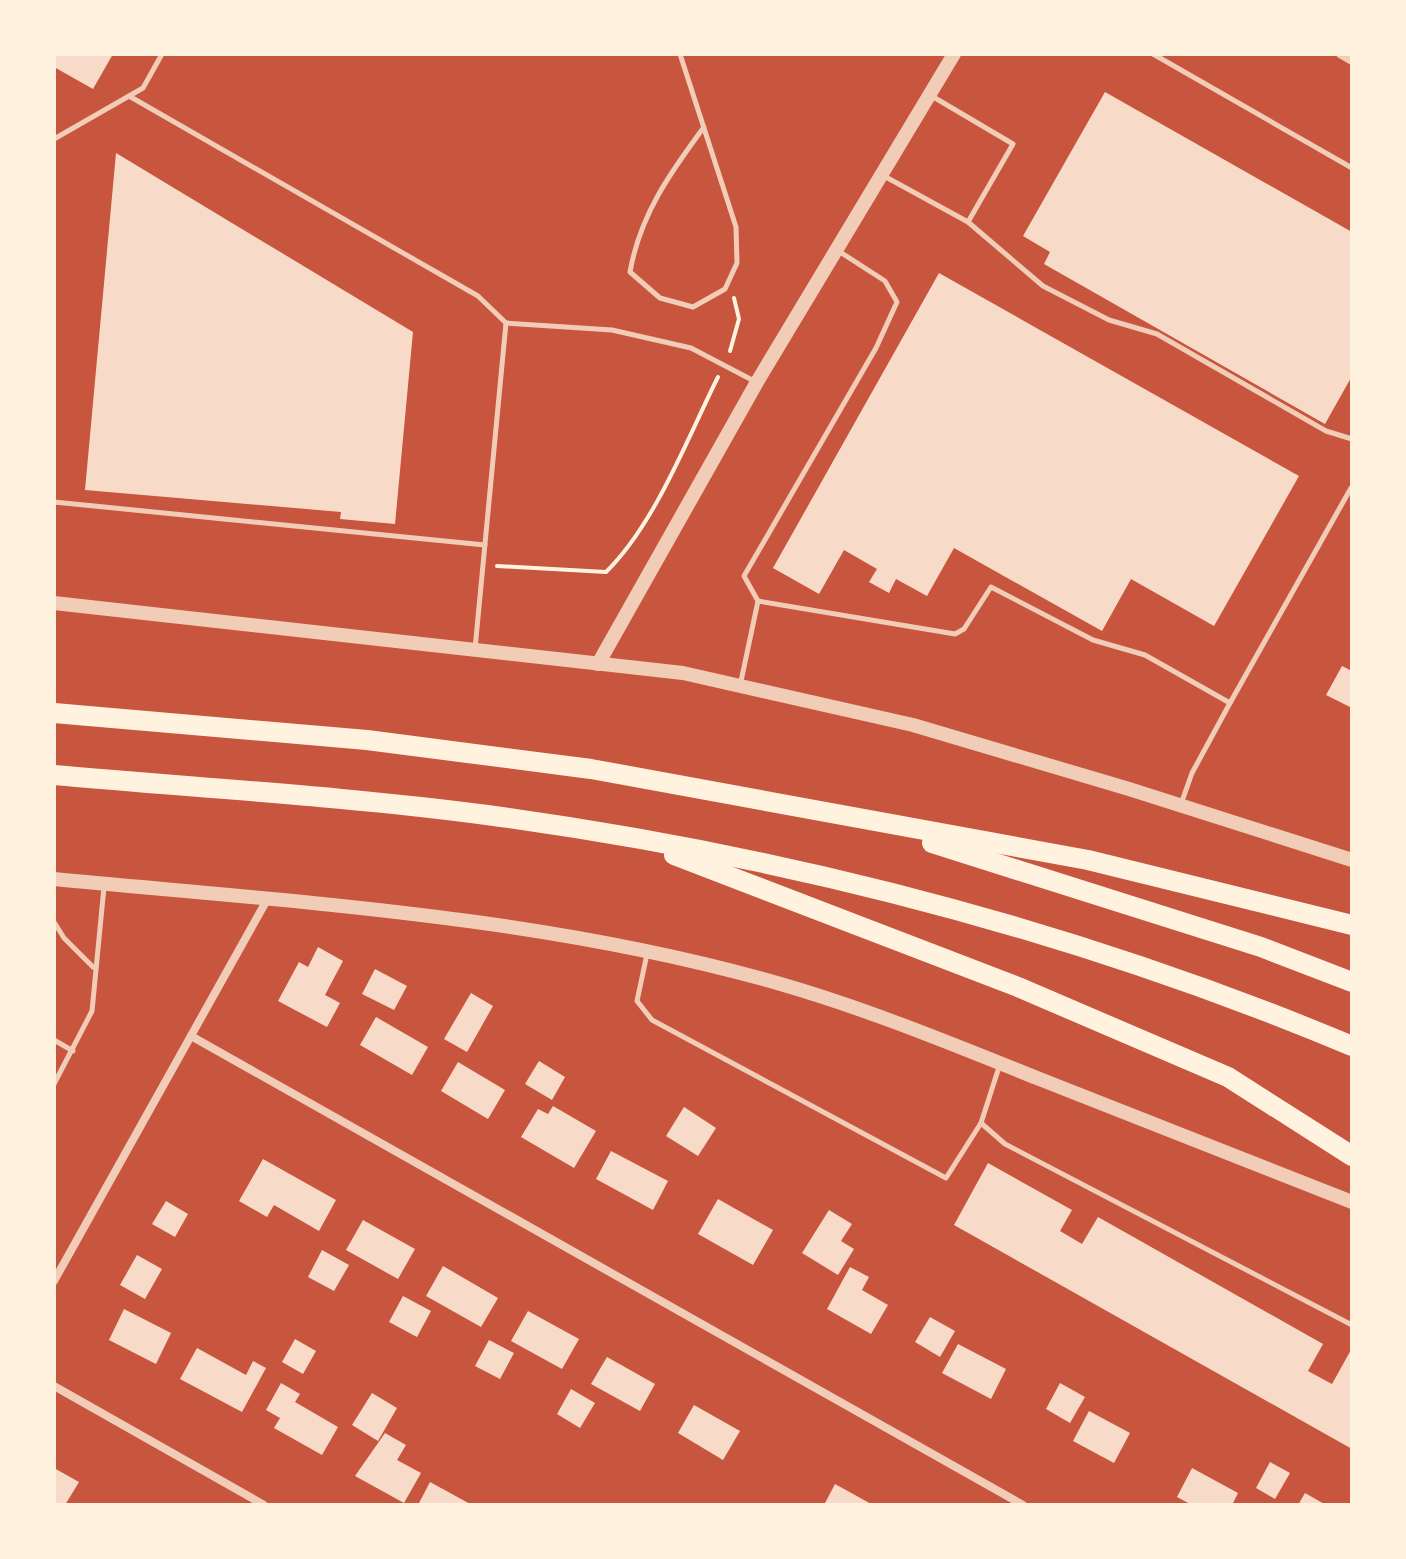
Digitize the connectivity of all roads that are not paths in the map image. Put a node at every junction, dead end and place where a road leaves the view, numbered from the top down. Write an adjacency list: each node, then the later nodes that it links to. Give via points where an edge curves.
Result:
1 (162, 54): 8 (lane, via 143,88)
2 (680, 54): 9 (lane)
3 (954, 54): 7 (street)
4 (1153, 54): 11 (lane)
5 (1340, 54): 6 (street)
6 (1352, 61)
7 (930, 95): 12 (street); 13 (lane, via 1013,144)
8 (129, 96): 10 (lane); 15 (lane, via 478,296)
9 (704, 127): 9 (lane, via 736,227 737,263 725,289 693,307 660,298 630,272 635,239 658,191)
10 (54, 139)
11 (1352, 168)
12 (883, 176): 13 (lane); 14 (street)
13 (968, 222): 17 (lane, via 1043,286 1109,320 1157,334 1326,431)
14 (837, 250): 16 (street); 21 (lane, via 885,281 897,302 876,348 744,576)
15 (506, 323): 16 (lane, via 612,330 691,348); 20 (lane)
16 (757, 382): 24 (street)
17 (1352, 439)
18 (1351, 488): 26 (lane)
19 (54, 502): 20 (lane)
20 (485, 545): 23 (lane)
21 (758, 601): 25 (lane); 26 (lane, via 955,634 964,629 991,587 1093,640 1145,655)
22 (54, 603): 23 (street)
23 (475, 650): 24 (street)
24 (598, 664): 25 (street, via 683,673)
25 (740, 686): 29 (street, via 913,725)
26 (1230, 703): 29 (lane)
27 (54, 713): 30 (highway, via 367,740 591,769)
28 (54, 775): 31 (highway, via 486,815)
29 (1180, 805): 32 (street)
30 (832, 813): 37 (highway, via 1088,860); 40 (highway, via 1084,889)
31 (629, 838): 43 (highway, via 871,887 1059,941 1250,1003); 48 (highway, via 1018,987 1228,1077)
32 (1352, 860)
33 (54, 879): 34 (street)
34 (104, 884): 35 (street); 39 (lane)
35 (269, 897): 38 (street); 41 (street)
36 (54, 922): 39 (lane)
37 (1352, 925)
38 (647, 951): 45 (street, via 777,983); 47 (lane, via 637,1001 652,1020 946,1178)
39 (94, 968): 44 (lane, via 92,1011)
40 (1352, 982)
41 (191, 1036): 50 (street); 54 (street)
42 (54, 1040): 44 (lane)
43 (1352, 1046)
44 (73, 1051): 46 (lane)
45 (1000, 1063): 47 (lane); 49 (street)
46 (54, 1084)
47 (981, 1123): 51 (lane, via 1005,1144)
48 (1352, 1156)
49 (1352, 1202)
50 (54, 1281)
51 (1352, 1325)
52 (54, 1386): 53 (street)
53 (264, 1505)
54 (1023, 1505)

